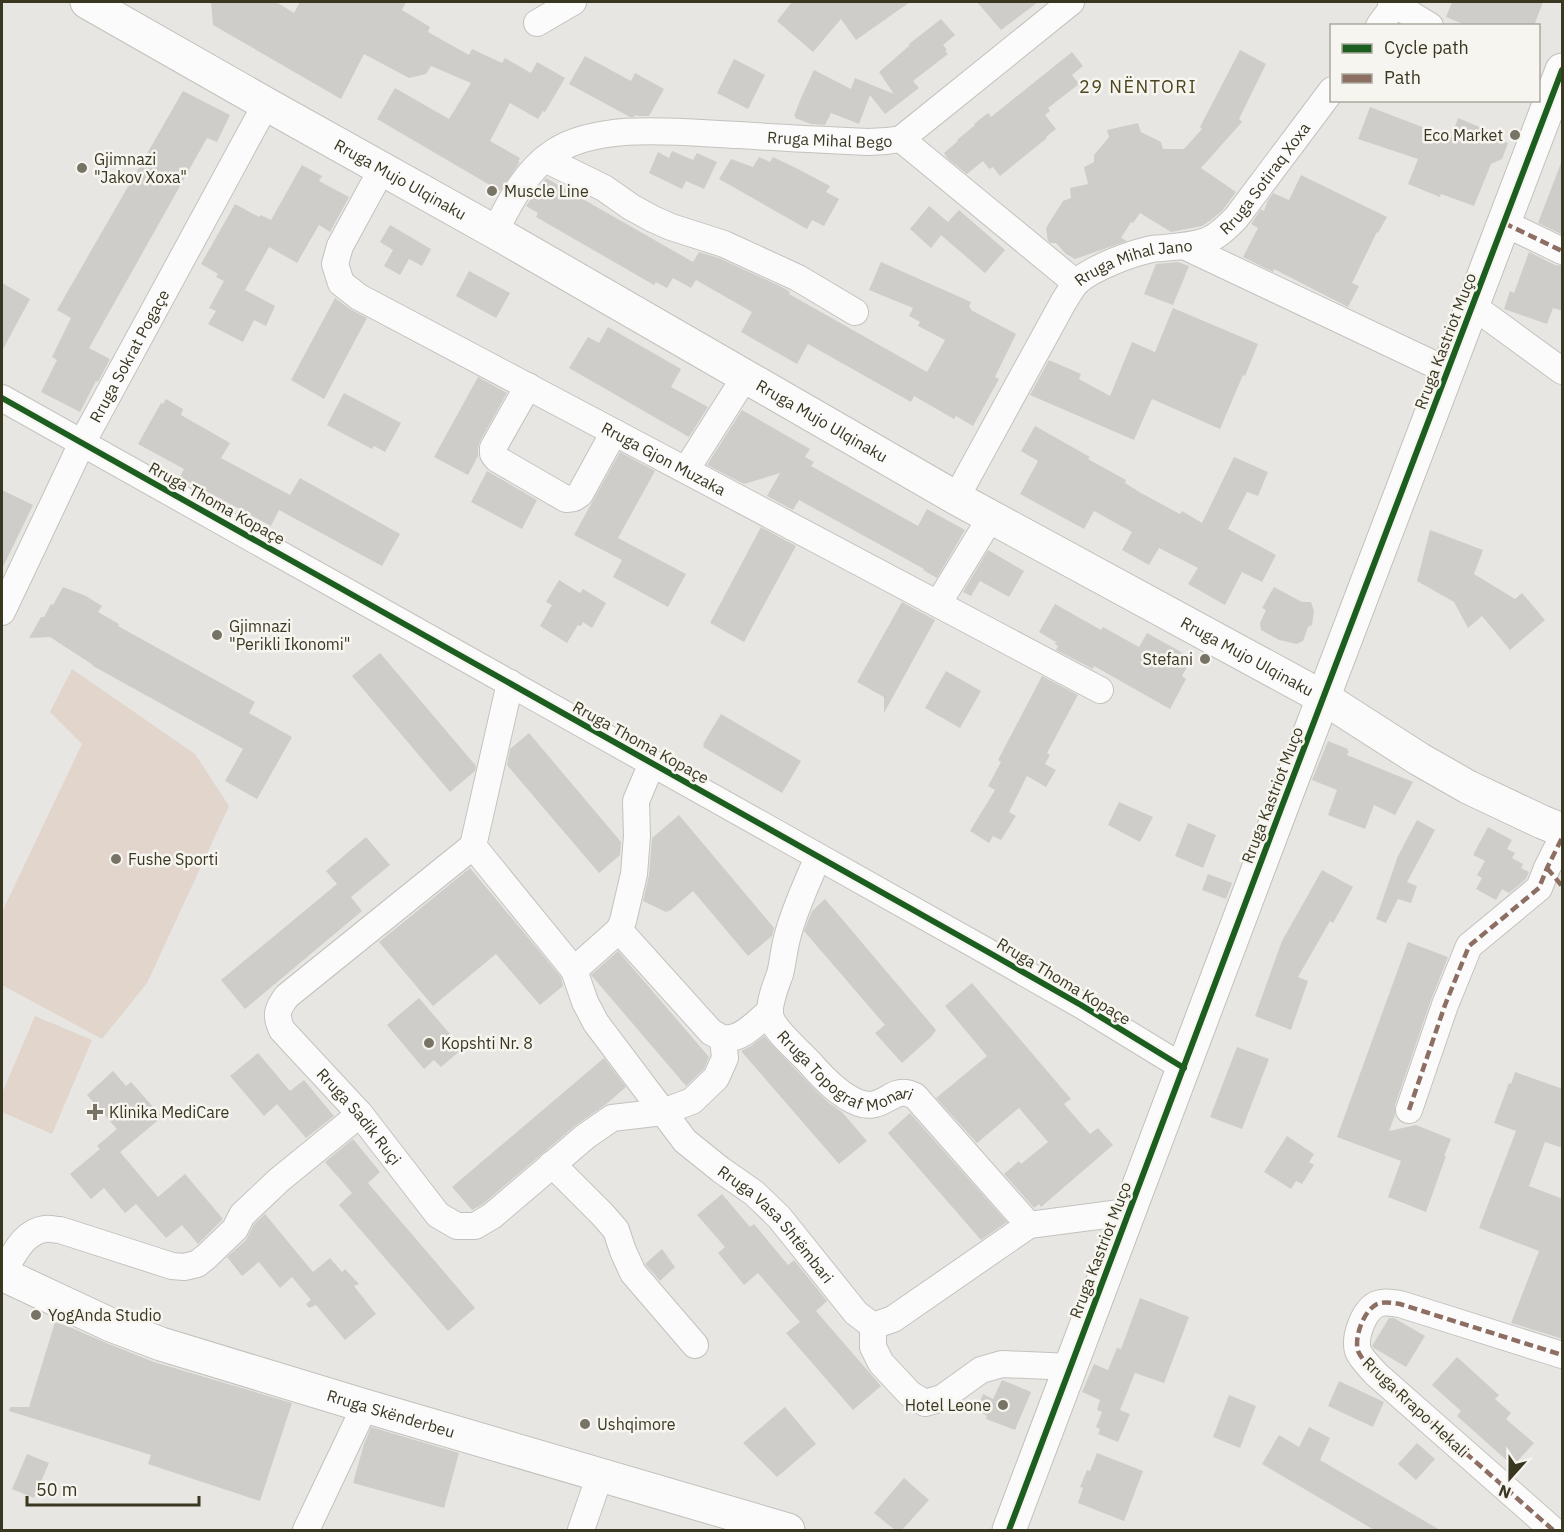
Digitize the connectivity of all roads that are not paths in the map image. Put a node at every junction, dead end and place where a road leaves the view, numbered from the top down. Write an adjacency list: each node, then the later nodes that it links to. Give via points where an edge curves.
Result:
1 (573, 2): 5 (street)
2 (1071, 2): 11 (street, Rruga Mihal Bego)
3 (96, 3): 10 (street, Rruga Mujo Ulqinaku)
4 (1393, 3): 6 (street); 7 (street)
5 (537, 23)
6 (1380, 24)
7 (1427, 24)
8 (1552, 81): 14 (street, Rruga Kastriot Muço)
9 (1330, 93): 16 (street, Rruga Sotiraq Xoxa, via 1236,218 1221,233)
10 (266, 104): 13 (street, Rruga Mujo Ulqinaku); 27 (street, Rruga Sokrat Pogaçe)
11 (901, 139): 12 (street, Rruga Mihal Bego, via 868,142 672,132 611,134 572,143); 18 (street)
12 (545, 159): 15 (street, Rruga Mihal Bego, via 509,203); 20 (street, via 604,188 653,219 724,244 798,278)
13 (382, 169): 15 (street, Rruga Mujo Ulqinaku); 24 (street, Rruga Gjon Muzaka, via 340,246 335,264 341,283 359,297)
14 (1504, 223): 17 (street); 19 (street, Rruga Kastriot Muço)
15 (495, 232): 23 (street, Rruga Mujo Ulqinaku)
16 (1184, 246): 18 (street, Rruga Mihal Jano, via 1151,249 1089,272); 21 (street, Rruga Mihal Jano)
17 (1563, 251)
18 (1076, 283): 29 (street, Rruga Mihal Jano)
19 (1473, 306): 21 (street, Rruga Kastriot Muço); 22 (street)
20 (855, 312)
21 (1448, 371): 35 (street, Rruga Kastriot Muço)
22 (1563, 371)
23 (746, 376): 28 (street); 29 (street, Rruga Mujo Ulqinaku)
24 (528, 386): 26 (street, Rruga Gjon Muzaka); 26 (street, via 493,454 566,499 580,494)
25 (2, 398): 27 (street, Rruga Thoma Kopaçe)
26 (614, 432): 28 (street, Rruga Gjon Muzaka)
27 (82, 443): 32 (street, Rruga Sokrat Pogaçe); 33 (street, Rruga Thoma Kopaçe)
28 (686, 470): 31 (street, Rruga Gjon Muzaka)
29 (956, 498): 30 (street, Rruga Mujo Ulqinaku)
30 (991, 517): 31 (street); 35 (street, Rruga Mujo Ulqinaku)
31 (938, 604): 34 (street, Rruga Gjon Muzaka)
32 (2, 612)
33 (510, 683): 36 (street, Rruga Thoma Kopaçe); 39 (street)
34 (1100, 690)
35 (1324, 698): 37 (street, Rruga Mujo Ulqinaku, via 1468,787); 46 (street, Rruga Kastriot Muço)
36 (652, 764): 40 (street, Rruga Thoma Kopaçe); 42 (street, via 636,801 634,874)
37 (1563, 830)
38 (1563, 838): 41 (street)
39 (473, 846): 43 (street, Rruga Vasa Shtëmbari); 49 (street, Rruga Sadik Ruçi, via 279,1006 277,1019 282,1030)
40 (818, 856): 44 (street, Rruga Topograf Monari, via 797,905); 46 (street, Rruga Thoma Kopaçe)
41 (1555, 877): 47 (street, via 1469,946)
42 (619, 930): 43 (street); 45 (street, via 711,1032)
43 (574, 970): 48 (street, Rruga Vasa Shtëmbari, via 596,1023)
44 (770, 1011): 45 (street, Rruga Topograf Monari, via 743,1033); 52 (street, Rruga Topograf Monari, via 773,1023 814,1067 841,1093 858,1103 882,1103 904,1092 915,1096)
45 (723, 1039): 48 (street, Rruga Sadik Ruçi, via 725,1058 716,1078 692,1101)
46 (1184, 1068): 51 (street, Rruga Kastriot Muço)
47 (1409, 1110)
48 (663, 1112): 50 (street, Rruga Sadik Ruçi, via 612,1118); 54 (street, Rruga Vasa Shtëmbari, via 685,1141 779,1216 856,1313)
49 (360, 1114): 50 (street, Rruga Sadik Ruçi, via 438,1215 457,1226 476,1226 492,1216); 53 (street, via 279,1180 197,1264 172,1266 60,1230 45,1229 20,1244)
50 (552, 1164): 55 (street, via 616,1230 633,1273)
51 (1128, 1212): 52 (street); 57 (street, Rruga Kastriot Muço)
52 (1029, 1225): 54 (street, via 893,1319)
53 (2, 1274): 58 (street, Rruga Skënderbeu, via 161,1344)
54 (873, 1326): 57 (street, via 873,1347 881,1363 910,1395 926,1403 942,1398 981,1370 1002,1364)
55 (695, 1345)
56 (1563, 1355): 64 (street, Rruga Rrapo Hekali, via 1387,1302 1375,1305 1367,1314 1356,1342 1359,1353 1376,1374)
57 (1071, 1367): 63 (street, Rruga Kastriot Muço)
58 (365, 1406): 59 (street, Rruga Skënderbeu); 60 (street)
59 (600, 1475): 61 (street); 62 (street, Rruga Skënderbeu)
60 (306, 1530)
61 (581, 1530)
62 (788, 1530)
63 (1009, 1530)
64 (1553, 1530)

